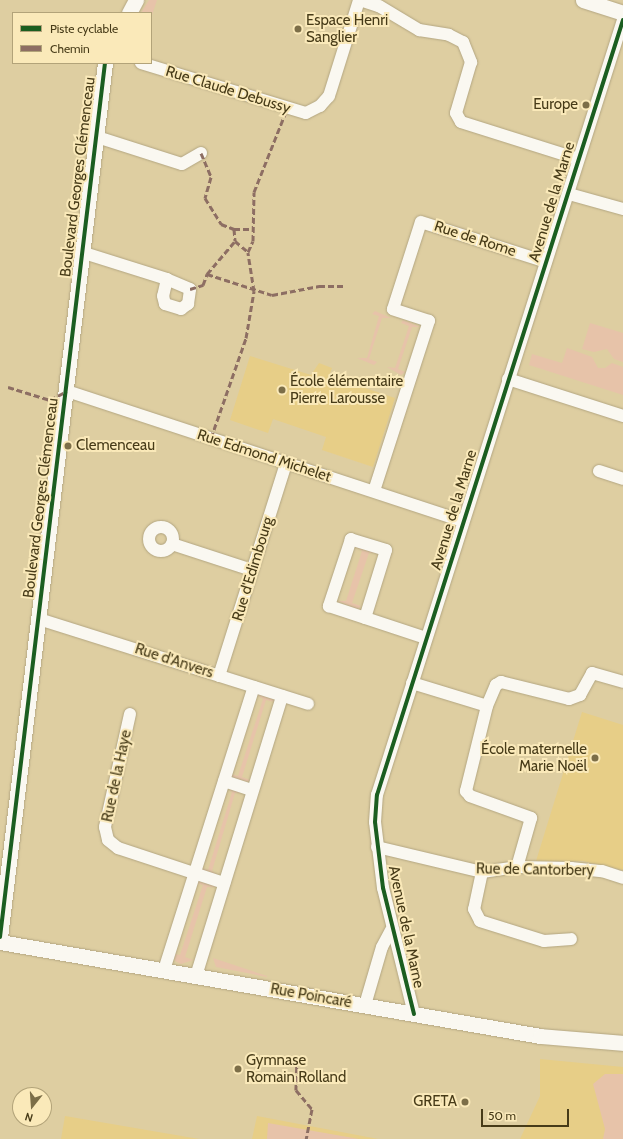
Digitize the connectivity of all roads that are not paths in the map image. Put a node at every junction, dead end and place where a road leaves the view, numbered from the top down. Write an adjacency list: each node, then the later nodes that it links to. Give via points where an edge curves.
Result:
1 (136, 0): 4 (street)
2 (360, 0): 8 (street, Rue Claude Debussy, via 329,96 315,109 306,113); 11 (street, via 379,6 419,30 449,35 463,42 472,62 456,118)
3 (586, 0): 5 (street)
4 (130, 12)
5 (623, 13)
6 (623, 20): 11 (street, Avenue de la Marne)
7 (105, 64): 9 (street, Boulevard Georges Clémenceau)
8 (144, 64)
9 (94, 136): 10 (street, via 182,164); 14 (street, Boulevard Georges Clémenceau)
10 (201, 153)
11 (578, 159): 12 (street, Avenue de la Marne)
12 (569, 194): 13 (street); 15 (street, Avenue de la Marne)
13 (623, 209)
14 (81, 252): 16 (street); 18 (street, Boulevard Georges Clémenceau, via 65,377)
15 (546, 262): 17 (street, Avenue de la Marne); 23 (street, Rue de Rome, via 421,222 393,309 429,321)
16 (167, 279)
17 (508, 379): 19 (street); 24 (street, Avenue de la Marne)
18 (67, 391): 20 (street, Rue Edmond Michelet); 28 (street, Boulevard Georges Clémenceau)
19 (623, 416)
20 (286, 463): 23 (street, Rue Edmond Michelet); 26 (street, Rue d'Edimbourg)
21 (599, 471): 22 (street)
22 (623, 479)
23 (374, 491): 24 (street, Rue Edmond Michelet)
24 (462, 521): 29 (street, Avenue de la Marne)
25 (172, 544): 26 (street)
26 (252, 570): 30 (street, Rue d'Edimbourg)
27 (365, 618): 27 (street, via 329,606 351,539 386,550); 29 (street)
28 (39, 619): 30 (street, Rue d'Anvers); 47 (street, Boulevard Georges Clémenceau)
29 (426, 638): 32 (street, Avenue de la Marne)
30 (220, 676): 33 (street, Rue d'Anvers)
31 (623, 682): 36 (street, via 592,673 580,696 569,699 501,682 496,685)
32 (412, 683): 36 (street); 40 (street, Avenue de la Marne, via 377,795)
33 (254, 687): 34 (street, Rue d'Anvers); 38 (street)
34 (282, 696): 35 (street, Rue d'Anvers); 39 (street)
35 (308, 704)
36 (487, 706): 41 (street, via 466,791 470,796 531,818)
37 (130, 714): 43 (street, Rue de la Haye, via 105,827 108,840 118,848)
38 (224, 781): 39 (street); 43 (street)
39 (252, 790): 45 (street)
40 (376, 846): 42 (street, Rue de Cantorbery); 46 (street, Avenue de la Marne)
41 (517, 867): 42 (street, Rue de Cantorbery); 44 (street, Rue de Cantorbery, via 602,871)
42 (482, 872): 48 (street, via 474,909 480,921 544,941)
43 (195, 874): 45 (street, Rue de la Haye); 50 (street)
44 (623, 878)
45 (224, 883): 51 (street)
46 (392, 930): 52 (street, Avenue de la Marne, via 382,947); 53 (street, Avenue de la Marne)
47 (0, 937)
48 (571, 939)
49 (0, 942): 50 (street, Rue Poincaré)
50 (164, 970): 51 (street, Rue Poincaré)
51 (196, 976): 52 (street, Rue Poincaré)
52 (365, 1005): 53 (street, Rue Poincaré)
53 (414, 1014): 54 (street, Rue Poincaré, via 540,1036)
54 (623, 1043)

